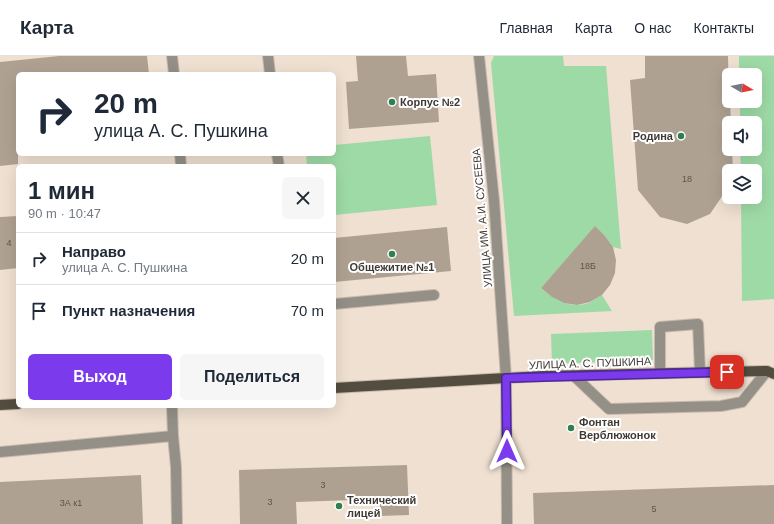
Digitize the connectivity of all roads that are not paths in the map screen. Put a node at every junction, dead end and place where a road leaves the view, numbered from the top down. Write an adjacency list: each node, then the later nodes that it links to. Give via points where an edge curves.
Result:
1 (172, 56): 4 (street)
2 (268, 56): 5 (street)
3 (479, 56): 12 (street, УЛИЦА ИМ. А.И. СУСЕЕВА, via 494,200)
4 (174, 72)
5 (270, 72)
6 (434, 295): 7 (street)
7 (336, 304)
8 (700, 372): 9 (main road, УЛИЦА А. С. ПУШКИНА); 10 (main road, УЛИЦА А. С. ПУШКИНА); 10 (street, via 698,324 660,327)
9 (770, 372): 11 (street, via 742,402 721,406 609,409)
10 (660, 373): 11 (main road, УЛИЦА А. С. ПУШКИНА)
11 (574, 376): 12 (main road, УЛИЦА А. С. ПУШКИНА)
12 (506, 378): 13 (main road, УЛИЦА А. С. ПУШКИНА); 20 (street, УЛИЦА ИМ. А.И. СУСЕЕВА)
13 (336, 388)
14 (16, 404): 15 (main road)
15 (0, 405)
16 (172, 408): 17 (street)
17 (173, 436): 18 (street); 19 (street)
18 (0, 452)
19 (177, 524)
20 (507, 524)

